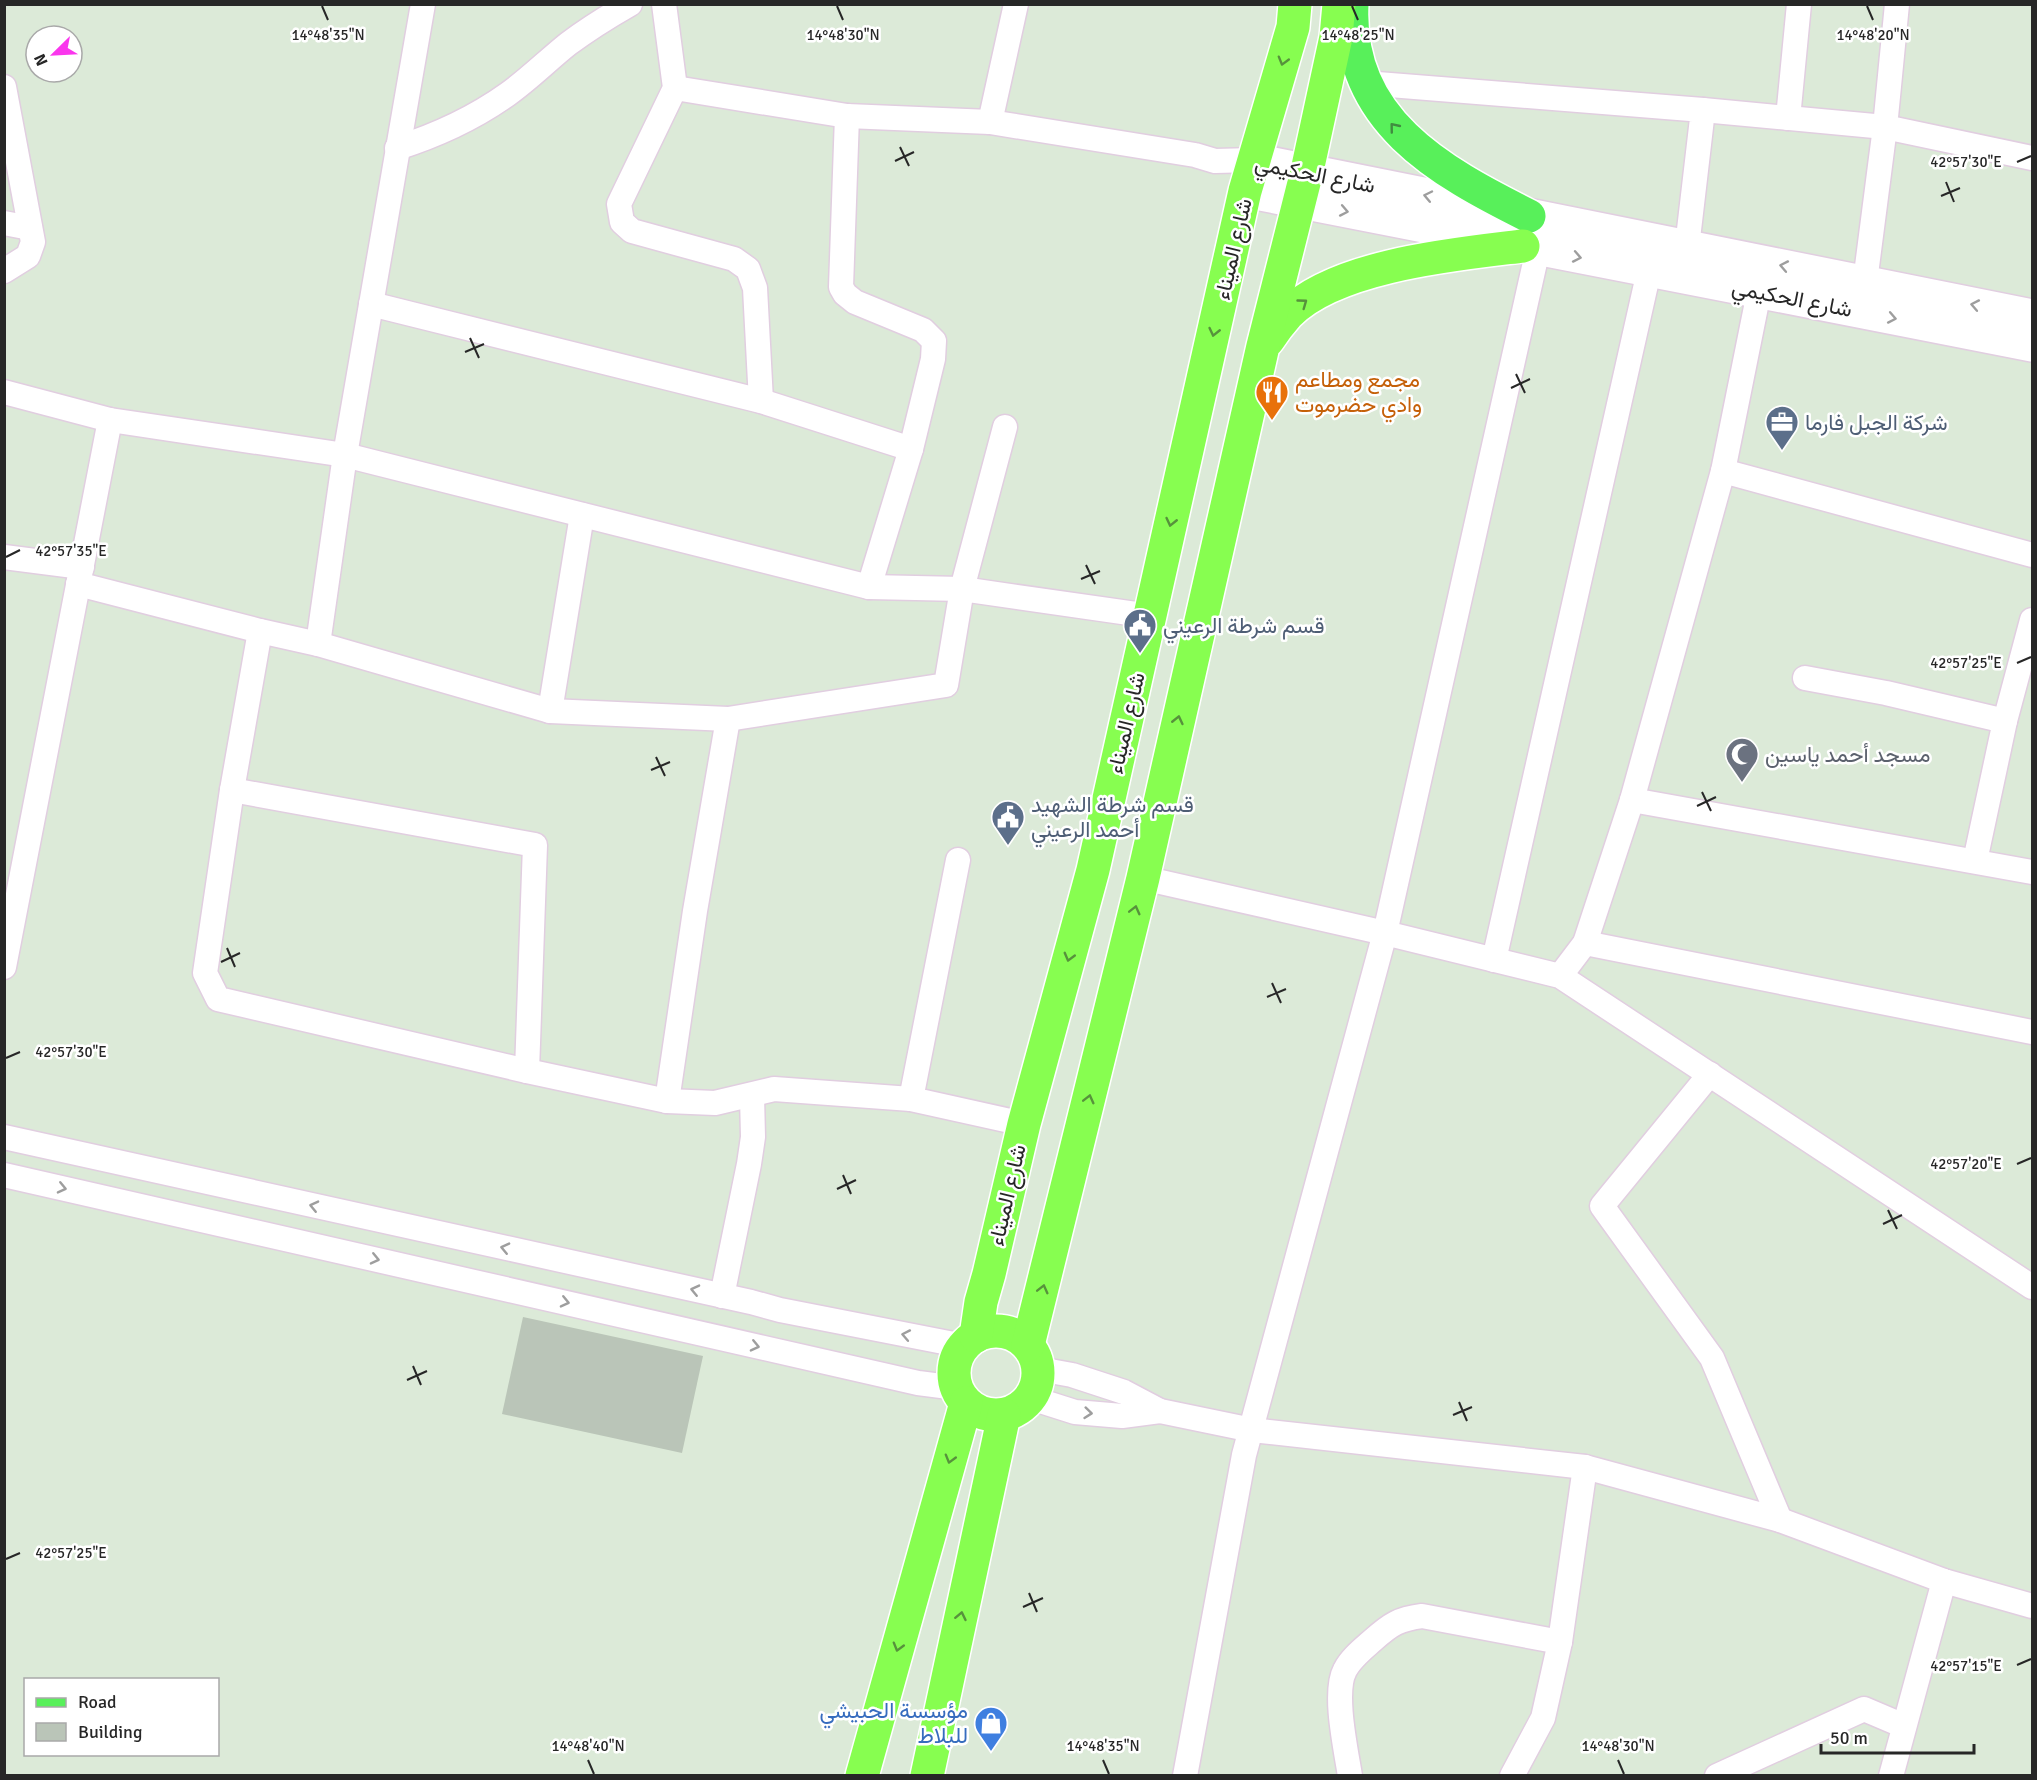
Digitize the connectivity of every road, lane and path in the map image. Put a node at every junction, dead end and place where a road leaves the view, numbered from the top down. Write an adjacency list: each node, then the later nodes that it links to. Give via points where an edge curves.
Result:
1 (423, 4): 20 (street)
2 (630, 4): 20 (street, via 568,44 508,94 464,122)
3 (664, 4): 14 (street)
4 (1016, 4): 18 (street)
5 (1295, 4): 22 (highway, شارع الميناء, one-way to 22, via 1293,27)
6 (1340, 4): 11 (highway)
7 (1345, 4): 11 (main road)
8 (1352, 4): 12 (main road, via 1354,52)
9 (1799, 4): 17 (street)
10 (1897, 4): 19 (street)
11 (1336, 37): 24 (highway)
12 (1365, 83): 15 (street); 28 (main road, one-way to 12, via 1476,190 1398,133)
13 (4, 87): 27 (street)
14 (675, 88): 16 (street); 39 (street, via 620,204 622,222 632,231 734,259 748,269 755,288)
15 (1703, 110): 17 (street); 29 (street)
16 (846, 116): 18 (street); 42 (street, via 842,288 855,302 923,330 934,341)
17 (1788, 118): 19 (street)
18 (990, 122): 23 (street)
19 (1886, 127): 21 (street); 32 (street)
20 (397, 148): 34 (street)
21 (2032, 158)
22 (1254, 160): 23 (street, شارع الحكيمي); 24 (street, شارع الحكيمي); 25 (highway, شارع الميناء)
23 (1215, 161): 25 (street, شارع الحكيمي)
24 (1303, 186): 25 (street, شارع الحكيمي); 28 (street, شارع الحكيمي); 37 (highway)
25 (1245, 191): 51 (highway, شارع الميناء, one-way to 51)
26 (4, 223): 27 (street)
27 (30, 228): 30 (street, via 33,242 28,256)
28 (1530, 237): 29 (street, شارع الحكيمي); 31 (street, شارع الحكيمي, one-way to 31); 37 (highway, one-way to 28, via 1289,314 1332,286 1385,268); 65 (street)
29 (1687, 247): 32 (street, شارع الحكيمي, one-way to 29)
30 (4, 271)
31 (1649, 271): 33 (street, شارع الحكيمي); 68 (street)
32 (1865, 282): 35 (street, شارع الحكيمي, one-way to 32)
33 (1759, 292): 36 (street, شارع الحكيمي, one-way to 36); 44 (street)
34 (371, 304): 39 (street); 43 (street)
35 (2032, 316)
36 (2032, 345)
37 (1263, 346): 64 (highway, one-way to 37)
38 (4, 392): 40 (street)
39 (760, 401): 42 (street)
40 (110, 420): 43 (street); 48 (street)
41 (1005, 427): 50 (street)
42 (910, 449): 49 (street)
43 (345, 455): 45 (street); 54 (street)
44 (1723, 471): 46 (street); 60 (street)
45 (582, 515): 49 (street); 56 (street)
46 (2032, 555)
47 (4, 556): 48 (street)
48 (80, 575): 53 (street); 67 (street)
49 (869, 588): 50 (street)
50 (962, 589): 51 (street); 57 (street, via 946,685)
51 (1150, 616): 76 (highway, شارع الميناء, one-way to 76, via 1093,870)
52 (2032, 620): 58 (street)
53 (260, 631): 54 (street); 59 (street)
54 (318, 644): 56 (street)
55 (1804, 678): 58 (street)
56 (550, 711): 57 (street)
57 (728, 719): 75 (street)
58 (2005, 721): 62 (street)
59 (232, 790): 71 (street, via 205,973 218,999); 71 (street, via 535,845)
60 (1632, 800): 62 (street); 66 (street)
61 (958, 860): 74 (street)
62 (1975, 861): 63 (street)
63 (2032, 872)
64 (1143, 878): 65 (street); 82 (highway, one-way to 64)
65 (1385, 933): 68 (street); 85 (street)
66 (1585, 943): 69 (street); 70 (street)
67 (6, 955)
68 (1494, 960): 69 (street)
69 (1560, 976): 72 (street)
70 (2032, 1032)
71 (527, 1071): 75 (street)
72 (1710, 1074): 79 (street); 87 (street, via 1602,1206 1712,1358)
73 (753, 1095): 74 (street, via 774,1089); 75 (street, via 714,1103); 80 (street, via 749,1164)
74 (911, 1099): 76 (street)
75 (667, 1101)
76 (1024, 1124): 81 (highway, شارع الميناء)
77 (4, 1137): 80 (street, one-way to 77)
78 (4, 1175): 83 (street, one-way to 83)
79 (2031, 1281)
80 (722, 1296): 81 (street, one-way to 80, via 780,1310)
81 (970, 1341): 82 (highway, via 994,1331 1013,1334); 83 (highway, via 956,1359 954,1374)
82 (1026, 1382): 83 (highway, via 984,1414); 84 (street, via 1072,1375 1124,1392); 84 (street, one-way to 84, via 1075,1412 1122,1416); 93 (highway, one-way to 82)
83 (961, 1395): 92 (highway, one-way to 92)
84 (1160, 1411): 85 (street)
85 (1252, 1430): 86 (street); 94 (street, via 1244,1455)
86 (1585, 1467): 87 (street); 90 (street)
87 (1780, 1520): 88 (street)
88 (1944, 1581): 89 (street); 91 (street)
89 (2032, 1606)
90 (1560, 1641): 95 (street, via 1422,1616 1402,1618 1379,1634 1344,1671 1339,1695); 96 (street, via 1543,1718)
91 (1904, 1726): 97 (street, via 1864,1709); 98 (street)
92 (862, 1776)
93 (927, 1776)
94 (1185, 1776)
95 (1350, 1776)
96 (1512, 1776)
97 (1717, 1776)
98 (1891, 1776)

